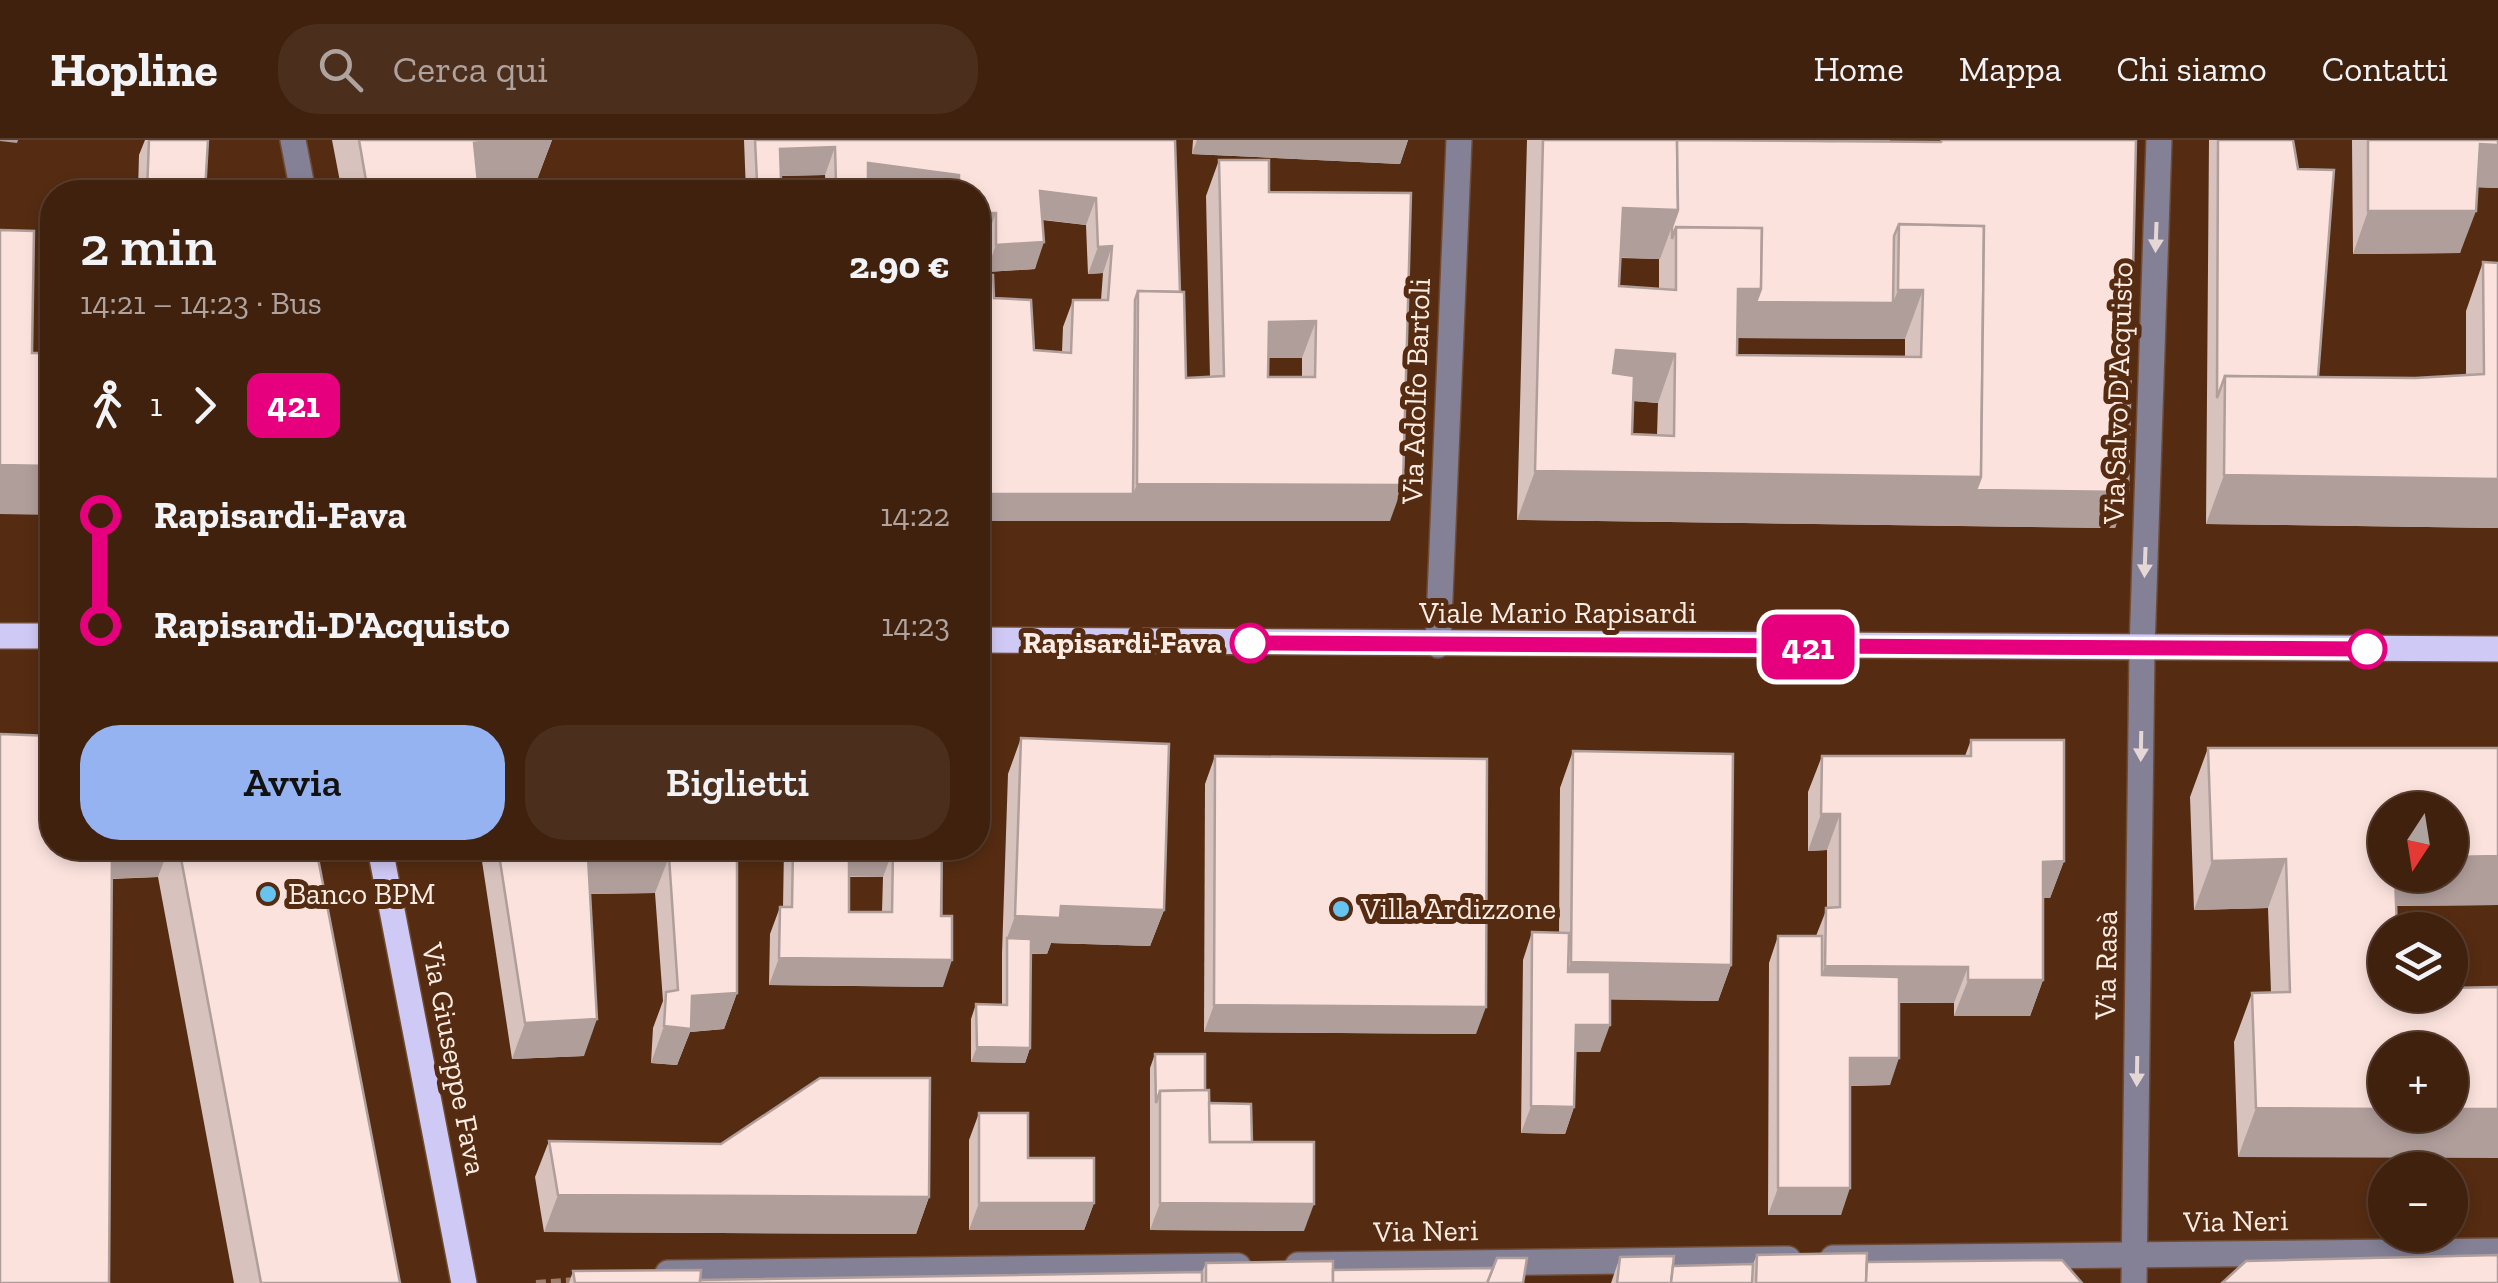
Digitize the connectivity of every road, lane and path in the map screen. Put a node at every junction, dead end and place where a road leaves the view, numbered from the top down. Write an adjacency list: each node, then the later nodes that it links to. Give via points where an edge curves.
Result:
1 (293, 140): 4 (street)
2 (1459, 140): 8 (street, Via Adolfo Bartoli)
3 (2159, 140): 9 (street, Via Salvo D'Acquisto, one-way to 9)
4 (301, 180)
5 (0, 636): 6 (main road)
6 (40, 636)
7 (990, 640): 8 (main road, Viale Mario Rapisardi)
8 (1438, 645): 9 (main road, Viale Mario Rapisardi)
9 (2142, 648): 10 (main road, Viale Mario Rapisardi); 13 (street, Via Rasà, one-way to 13)
10 (2498, 649)
11 (382, 860): 15 (main road, Via Giuseppe Fava)
12 (2498, 1251): 13 (street, Via Neri)
13 (2135, 1254): 14 (street, Via Neri); 17 (street, Via Rasà)
14 (657, 1273): 16 (path)
15 (464, 1283)
16 (536, 1283)
17 (2134, 1283)

